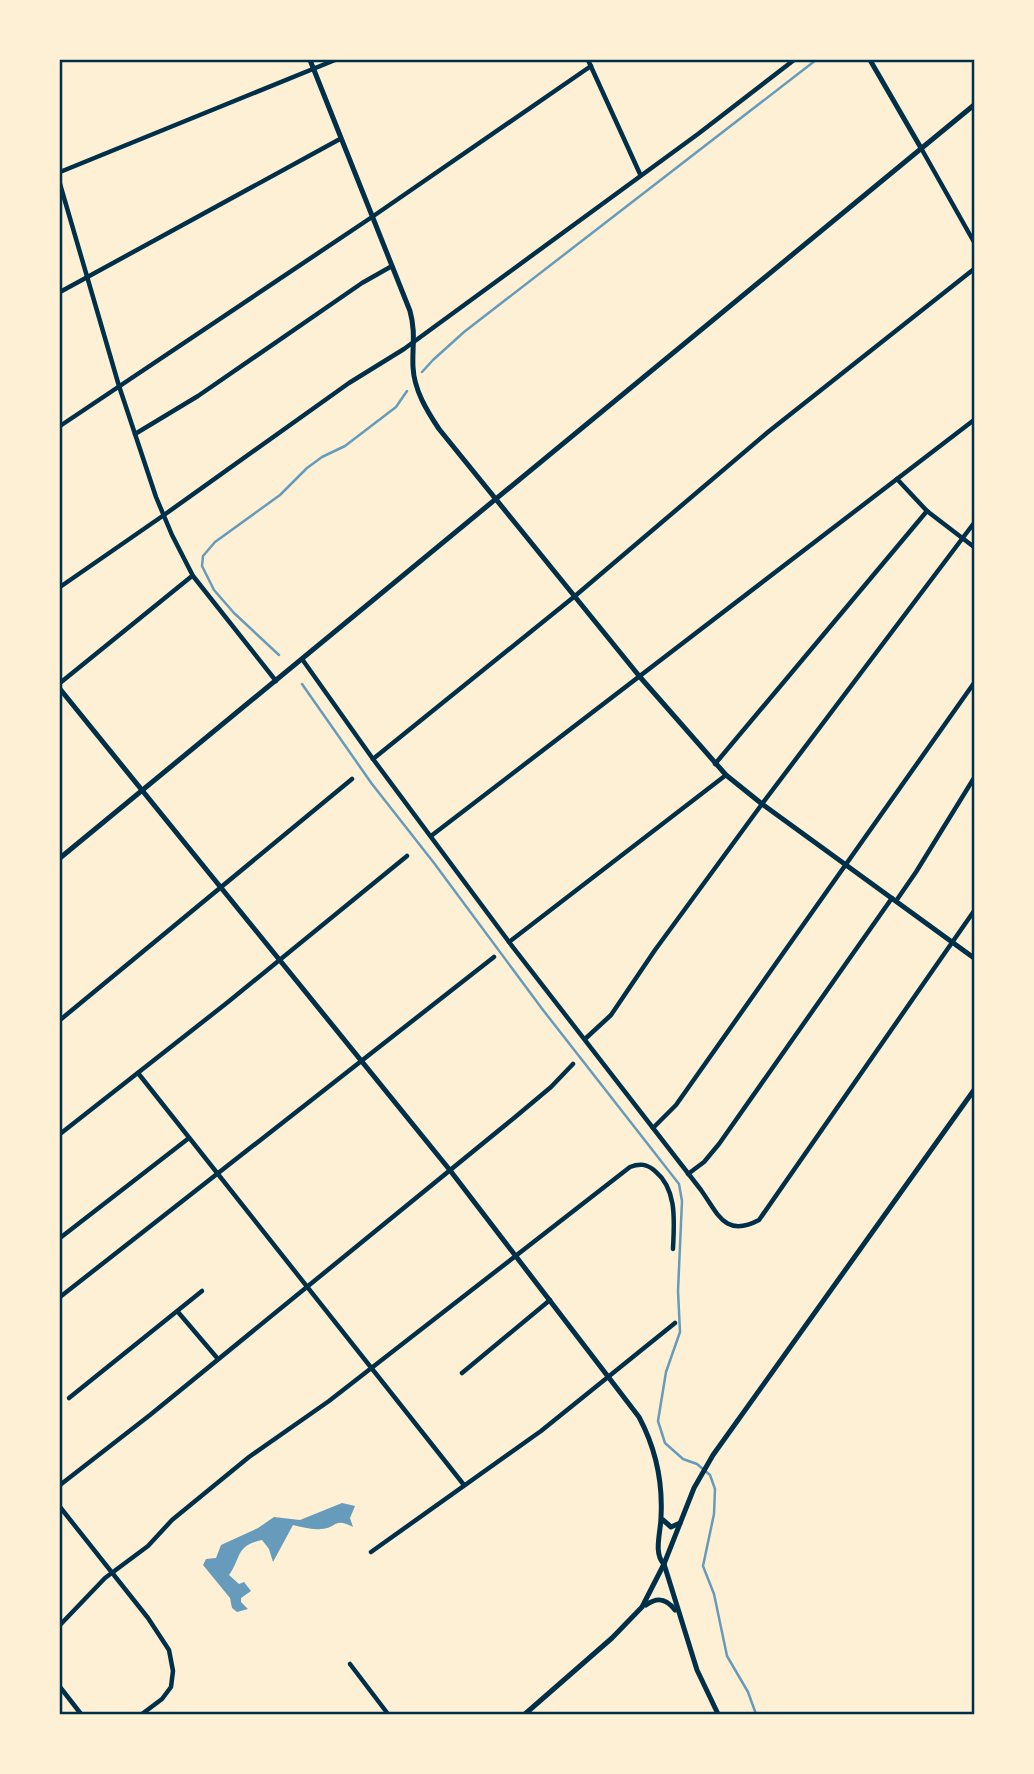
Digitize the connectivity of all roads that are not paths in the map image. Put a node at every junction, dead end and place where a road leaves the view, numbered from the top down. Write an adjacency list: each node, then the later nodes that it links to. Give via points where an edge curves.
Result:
1 (310, 60): 7 (main road)
2 (335, 60): 7 (street)
3 (588, 60): 6 (street)
4 (794, 60): 12 (street)
5 (870, 60): 10 (main road)
6 (591, 66): 12 (street); 14 (street)
7 (314, 68): 9 (main road); 11 (street)
8 (975, 105): 10 (main road)
9 (340, 139): 14 (main road); 18 (street)
10 (921, 148): 15 (street); 26 (main road)
11 (60, 172)
12 (640, 174): 20 (street)
13 (60, 184): 18 (street)
14 (372, 217): 16 (main road); 21 (street)
15 (975, 242)
16 (392, 266): 20 (main road, via 410,311); 24 (street)
17 (975, 269): 34 (street, via 768,432)
18 (87, 278): 19 (street); 21 (street)
19 (60, 292)
20 (415, 340): 26 (main road, via 414,374 427,411); 28 (street)
21 (119, 386): 23 (street); 24 (street)
22 (975, 420): 25 (street)
23 (60, 426)
24 (135, 434): 28 (street)
25 (897, 479): 27 (street); 36 (street)
26 (495, 500): 34 (main road); 35 (main road)
27 (928, 510): 30 (street); 42 (street)
28 (164, 515): 32 (street); 33 (street)
29 (975, 523): 30 (street)
30 (963, 538): 31 (street); 47 (street)
31 (975, 547)
32 (193, 576): 37 (street); 38 (street)
33 (60, 587)
34 (575, 596): 36 (main road); 41 (street)
35 (302, 659): 37 (main road); 41 (street)
36 (640, 677): 42 (main road); 48 (street)
37 (275, 681): 46 (main road)
38 (60, 683)
39 (975, 683): 51 (street)
40 (60, 689): 46 (main road)
41 (373, 759): 48 (street)
42 (715, 764): 43 (main road)
43 (726, 775): 47 (main road); 55 (street)
44 (975, 778): 53 (street)
45 (352, 779): 52 (street)
46 (142, 791): 50 (main road); 52 (main road)
47 (762, 804): 51 (main road); 61 (street, via 611,1015)
48 (431, 836): 55 (street)
49 (407, 856): 59 (street)
50 (60, 858)
51 (847, 865): 53 (main road); 66 (street, via 676,1105)
52 (220, 886): 59 (main road); 60 (street)
53 (894, 900): 56 (main road); 71 (street, via 719,1144)
54 (975, 911): 56 (street)
55 (509, 942): 61 (street)
56 (952, 942): 58 (main road); 71 (street, via 759,1220 741,1227 724,1222)
57 (494, 957): 62 (street)
58 (975, 958)
59 (281, 959): 62 (main road); 64 (street)
60 (60, 1020)
61 (585, 1039): 66 (street)
62 (362, 1059): 69 (main road); 70 (street)
63 (573, 1064): 69 (street, via 538,1099)
64 (138, 1073): 67 (street); 68 (street)
65 (975, 1090): 90 (main road, via 713,1455)
66 (653, 1128): 71 (street)
67 (60, 1134)
68 (190, 1138): 70 (street); 72 (street)
69 (449, 1170): 74 (main road); 75 (street)
70 (218, 1172): 75 (street); 77 (street)
71 (688, 1174)
72 (60, 1238)
73 (673, 1249): 74 (street, via 670,1190 643,1164 630,1167)
74 (517, 1256): 78 (main road); 82 (street)
75 (307, 1285): 81 (street); 82 (street)
76 (202, 1291): 79 (street)
77 (60, 1297)
78 (551, 1300): 83 (street); 84 (main road)
79 (178, 1312): 81 (street); 85 (street)
80 (675, 1323): 84 (street)
81 (219, 1359): 86 (street)
82 (371, 1368): 87 (street); 93 (street, via 249,1457)
83 (462, 1373)
84 (610, 1377): 87 (street); 89 (main road, via 647,1431 660,1475)
85 (69, 1398)
86 (60, 1485)
87 (464, 1485): 91 (street)
88 (60, 1507): 93 (street)
89 (662, 1516): 90 (main road, via 668,1526); 92 (main road, via 658,1556)
90 (680, 1523): 92 (main road)
91 (371, 1552)
92 (664, 1564): 94 (main road); 95 (main road)
93 (111, 1573): 96 (street); 100 (street, via 165,1642 172,1661 168,1694)
94 (638, 1612): 95 (main road, via 662,1599); 102 (main road)
95 (679, 1616): 103 (main road)
96 (60, 1625)
97 (350, 1664): 101 (street)
98 (60, 1688): 99 (street)
99 (81, 1714)
100 (142, 1714)
101 (388, 1714)
102 (525, 1714)
103 (718, 1714)

